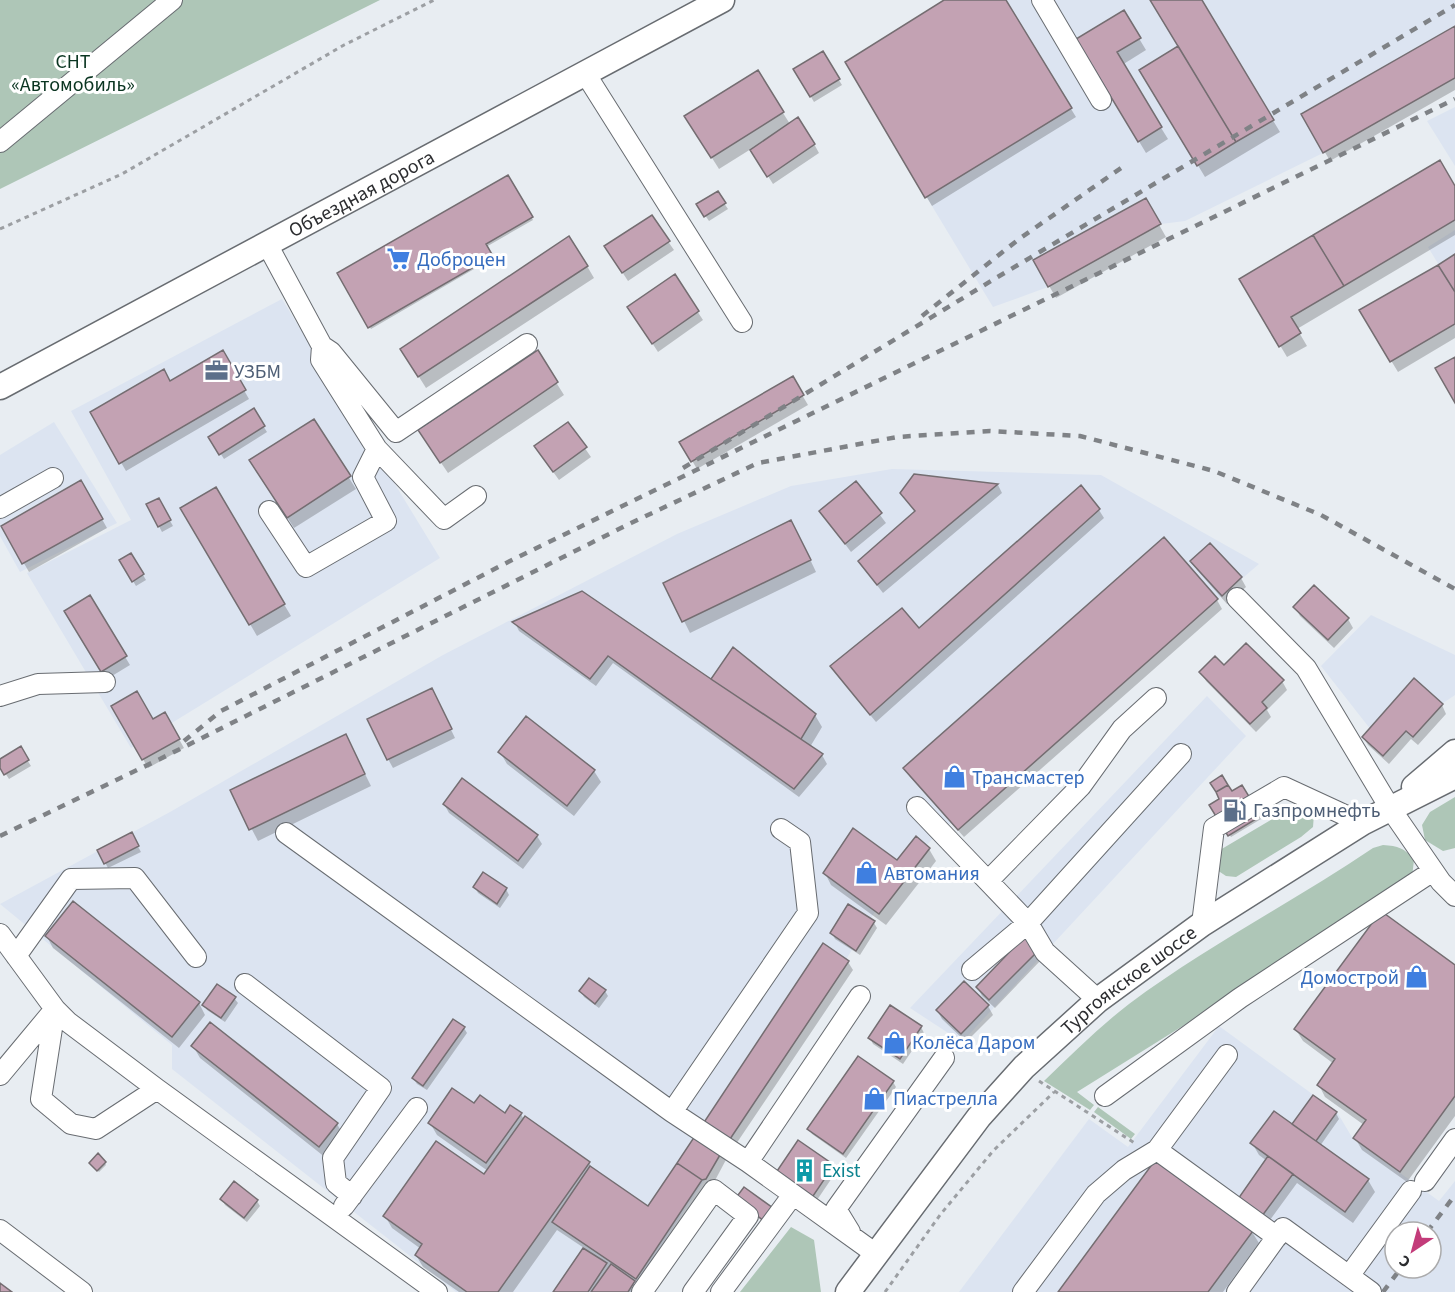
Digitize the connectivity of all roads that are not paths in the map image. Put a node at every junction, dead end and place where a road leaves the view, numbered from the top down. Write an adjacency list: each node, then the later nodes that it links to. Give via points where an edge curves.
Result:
1 (172, 0): 6 (lane)
2 (722, 0): 4 (main road, Объездная дорога)
3 (1042, 0): 5 (lane)
4 (585, 73): 7 (main road, Объездная дорога); 8 (lane)
5 (1101, 100)
6 (0, 142)
7 (267, 244): 10 (lane); 11 (main road, Объездная дорога)
8 (742, 322)
9 (527, 344): 10 (lane, via 396,432)
10 (322, 346): 12 (lane, via 321,360)
11 (0, 387)
12 (377, 449): 14 (lane, via 444,519); 16 (lane, via 363,477 386,521 306,567)
13 (53, 478): 15 (lane)
14 (476, 496)
15 (0, 508)
16 (269, 511)
17 (1237, 598): 25 (lane, via 1306,668)
18 (105, 682): 19 (lane, via 38,684)
19 (0, 696)
20 (1156, 698): 30 (lane, via 1122,729 1081,786)
21 (1455, 752): 25 (main road, Тургоякское шоссе)
22 (1181, 754): 32 (lane)
23 (1455, 776): 25 (main road, Тургоякское шоссе)
24 (917, 807): 30 (lane)
25 (1390, 808): 26 (main road, Тургоякское шоссе); 29 (lane)
26 (1362, 824): 33 (main road, Тургоякское шоссе); 33 (lane, via 1284,787 1214,828)
27 (781, 829): 48 (lane, via 800,842 808,913)
28 (286, 833): 48 (lane)
29 (1433, 871): 31 (lane); 46 (lane, via 1240,998)
30 (988, 881): 32 (lane)
31 (1455, 896)
32 (1028, 922): 37 (lane); 40 (lane, via 1045,952)
33 (1202, 924): 40 (main road, Тургоякское шоссе)
34 (0, 934): 35 (lane)
35 (16, 956): 36 (lane, via 71,879 135,878); 41 (lane)
36 (196, 957)
37 (972, 970)
38 (245, 984): 52 (lane, via 381,1088 333,1158 336,1184)
39 (860, 996): 51 (lane)
40 (1098, 1000): 58 (main road, Тургоякское шоссе, via 1024,1067 979,1117)
41 (55, 1009): 44 (lane); 45 (lane); 45 (lane, via 41,1099 71,1124 96,1129)
42 (1227, 1055): 50 (lane)
43 (944, 1058): 57 (lane, via 836,1209)
44 (0, 1075)
45 (157, 1089): 54 (lane)
46 (1104, 1096)
47 (417, 1108): 52 (lane)
48 (672, 1113): 51 (lane)
49 (1455, 1139): 59 (lane)
50 (1157, 1150): 56 (lane); 66 (lane, via 1124,1170 1096,1194)
51 (748, 1162): 53 (lane)
52 (352, 1196): 54 (lane)
53 (792, 1196): 57 (lane); 64 (lane)
54 (335, 1218): 61 (lane)
55 (0, 1230): 60 (lane)
56 (1277, 1238): 59 (lane, via 1283,1228); 67 (lane)
57 (855, 1239): 58 (lane)
58 (876, 1254): 65 (main road, Тургоякское шоссе)
59 (1349, 1276): 68 (lane)
60 (82, 1292)
61 (437, 1292)
62 (642, 1292): 63 (lane, via 714,1190 748,1216)
63 (693, 1292)
64 (721, 1292)
65 (848, 1292)
66 (1023, 1292)
67 (1237, 1292)
68 (1371, 1292)

